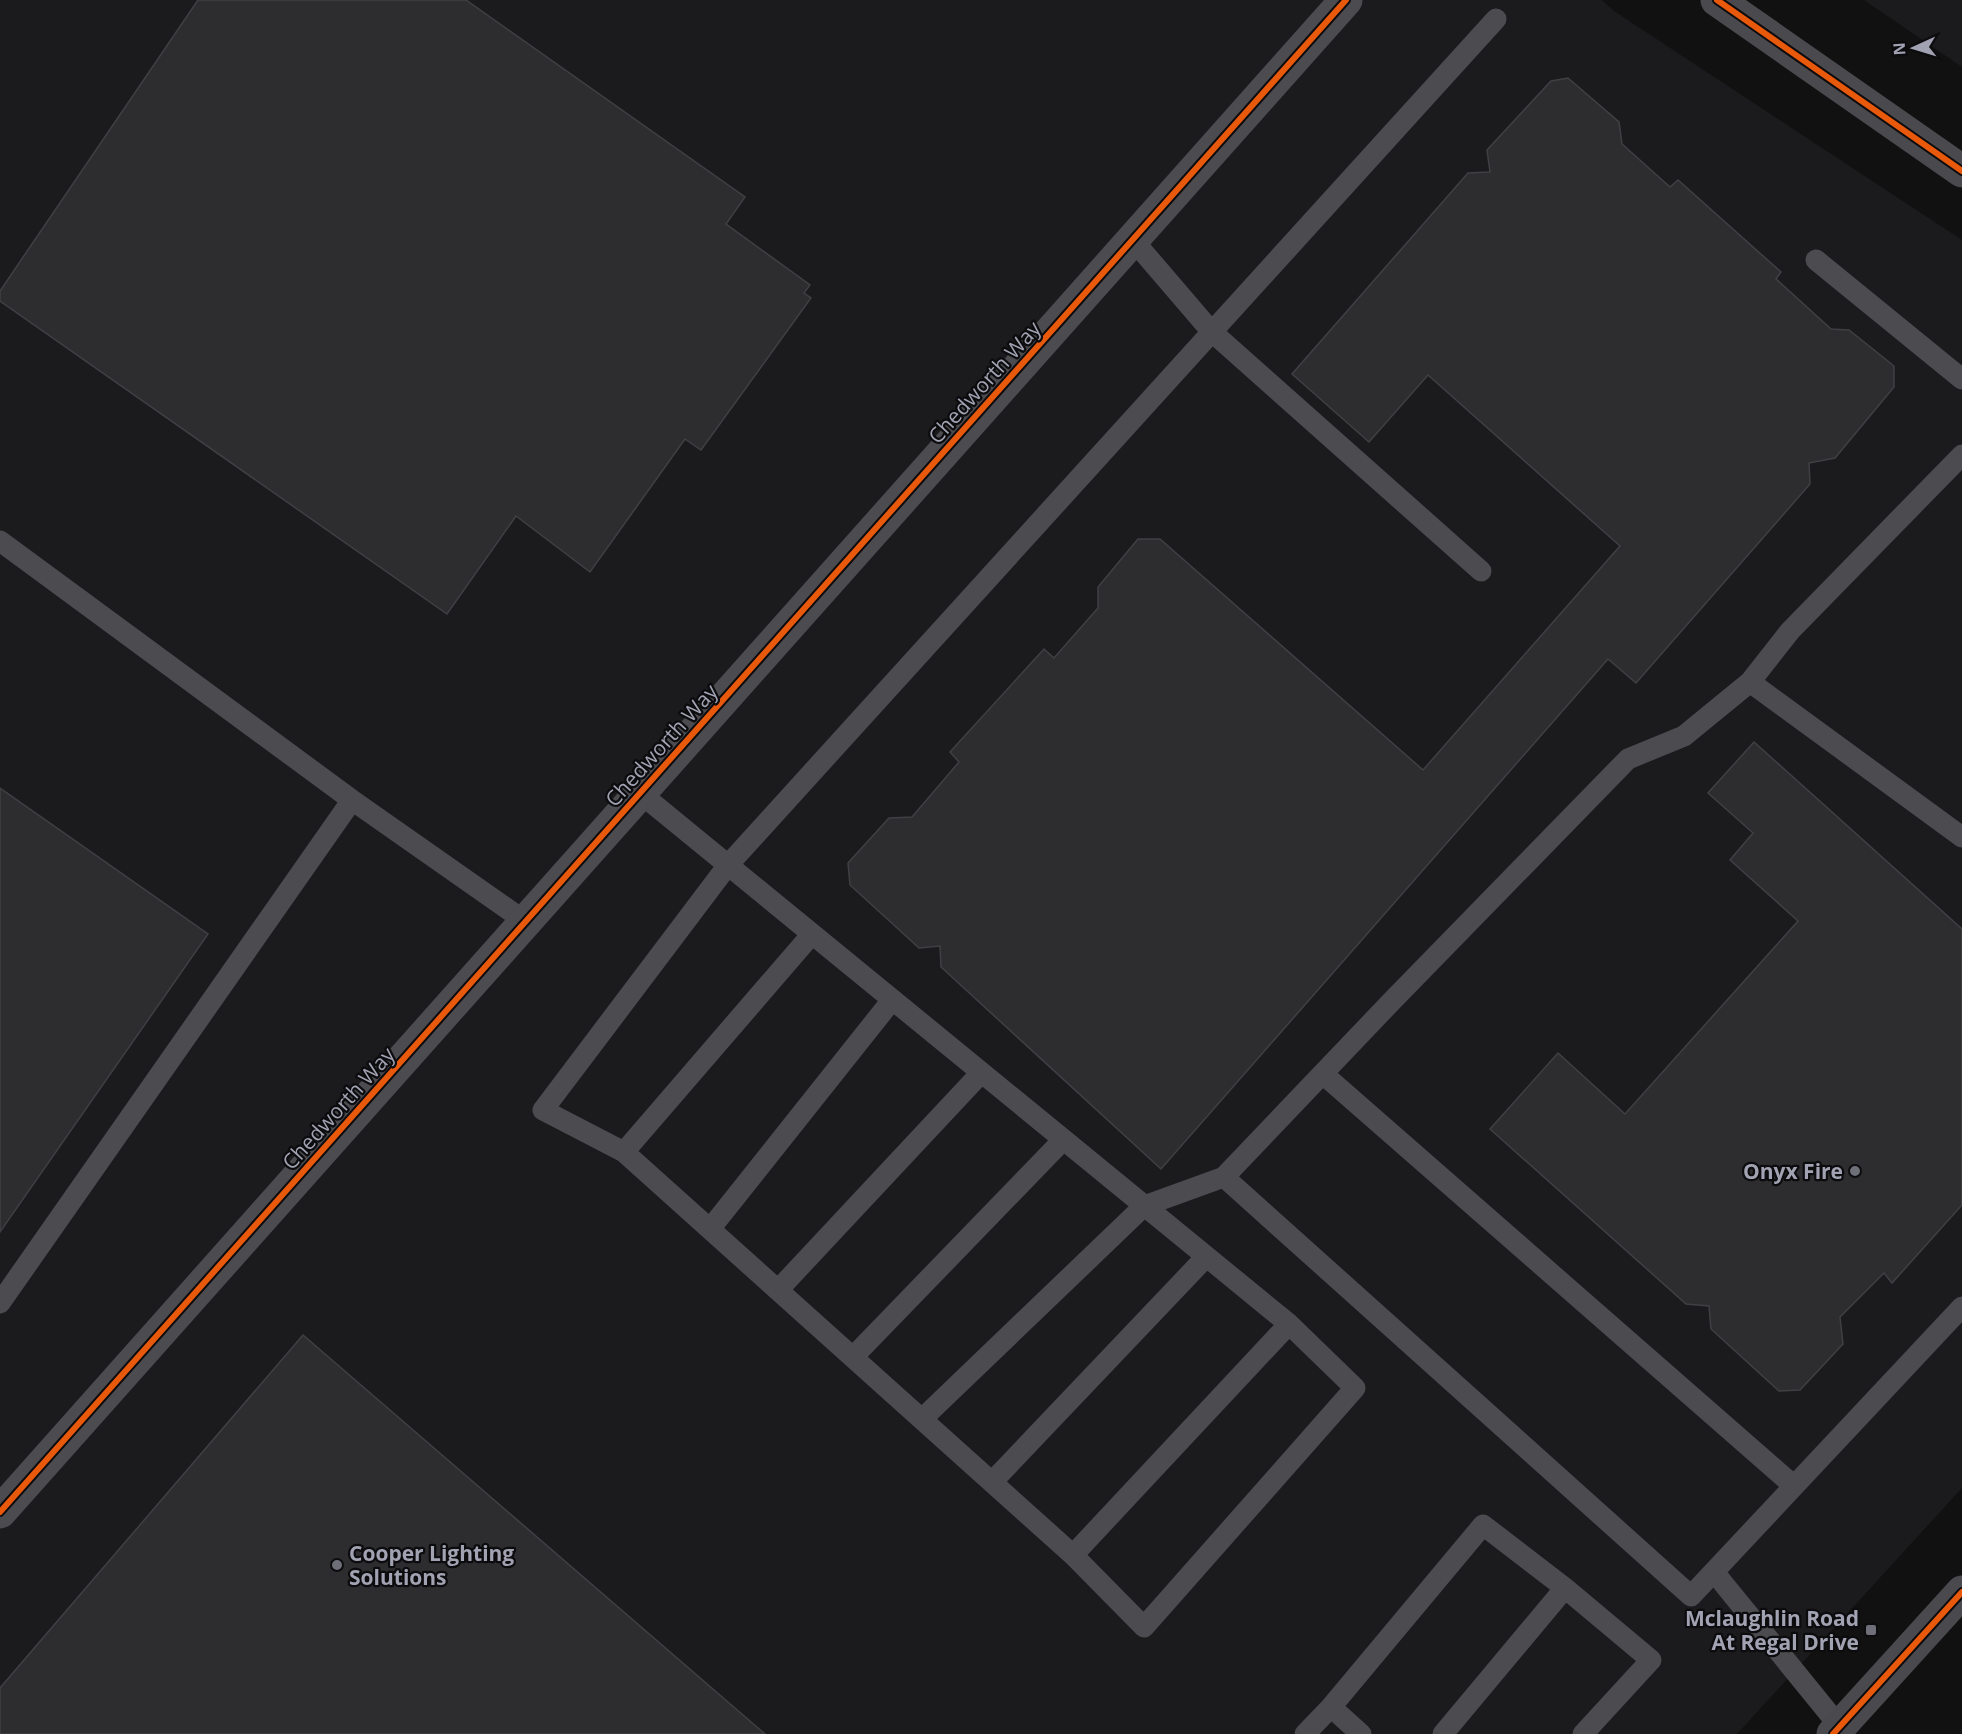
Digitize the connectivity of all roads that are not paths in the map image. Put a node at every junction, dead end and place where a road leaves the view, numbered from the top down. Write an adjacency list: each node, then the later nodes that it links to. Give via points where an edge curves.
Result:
1 (1346, 0): 5 (street, Chedworth Way)
2 (1717, 0): 4 (street)
3 (1496, 19): 7 (lane)
4 (1962, 171)
5 (1133, 240): 7 (lane); 13 (street, Chedworth Way)
6 (1816, 260): 8 (lane)
7 (1211, 331): 11 (lane); 16 (lane)
8 (1962, 379)
9 (1962, 455): 12 (lane, via 1790,631)
10 (0, 541): 14 (lane)
11 (1481, 571)
12 (1750, 682): 15 (lane); 21 (lane, via 1684,736 1628,759)
13 (640, 794): 16 (lane); 17 (street, Chedworth Way)
14 (352, 800): 17 (lane); 29 (lane)
15 (1962, 837)
16 (728, 865): 18 (lane); 23 (lane, via 543,1110)
17 (526, 922): 36 (street, Chedworth Way)
18 (812, 934): 19 (lane); 23 (lane)
19 (892, 1000): 20 (lane); 26 (lane)
20 (981, 1073): 22 (lane); 28 (lane)
21 (1323, 1074): 24 (lane); 35 (lane)
22 (1063, 1140): 25 (lane); 32 (lane)
23 (624, 1152): 26 (lane)
24 (1224, 1177): 25 (lane); 38 (lane, via 1691,1596)
25 (1144, 1206): 27 (lane); 33 (lane)
26 (710, 1229): 28 (lane)
27 (1206, 1257): 31 (lane); 34 (lane)
28 (778, 1290): 32 (lane)
29 (0, 1303)
30 (1962, 1307): 35 (lane)
31 (1289, 1324): 37 (lane); 37 (lane, via 1355,1388 1144,1627)
32 (853, 1358): 33 (lane)
33 (922, 1419): 34 (lane)
34 (992, 1482): 37 (lane)
35 (1794, 1486): 38 (lane)
36 (0, 1512)
37 (1073, 1555)
38 (1714, 1572): 42 (lane)
39 (1565, 1588): 41 (lane, via 1483,1525); 45 (lane); 46 (lane, via 1651,1660)
40 (1962, 1592): 42 (street)
41 (1331, 1707): 43 (lane); 44 (lane)
42 (1837, 1730)
43 (1305, 1734)
44 (1361, 1734)
45 (1443, 1734)
46 (1583, 1734)

